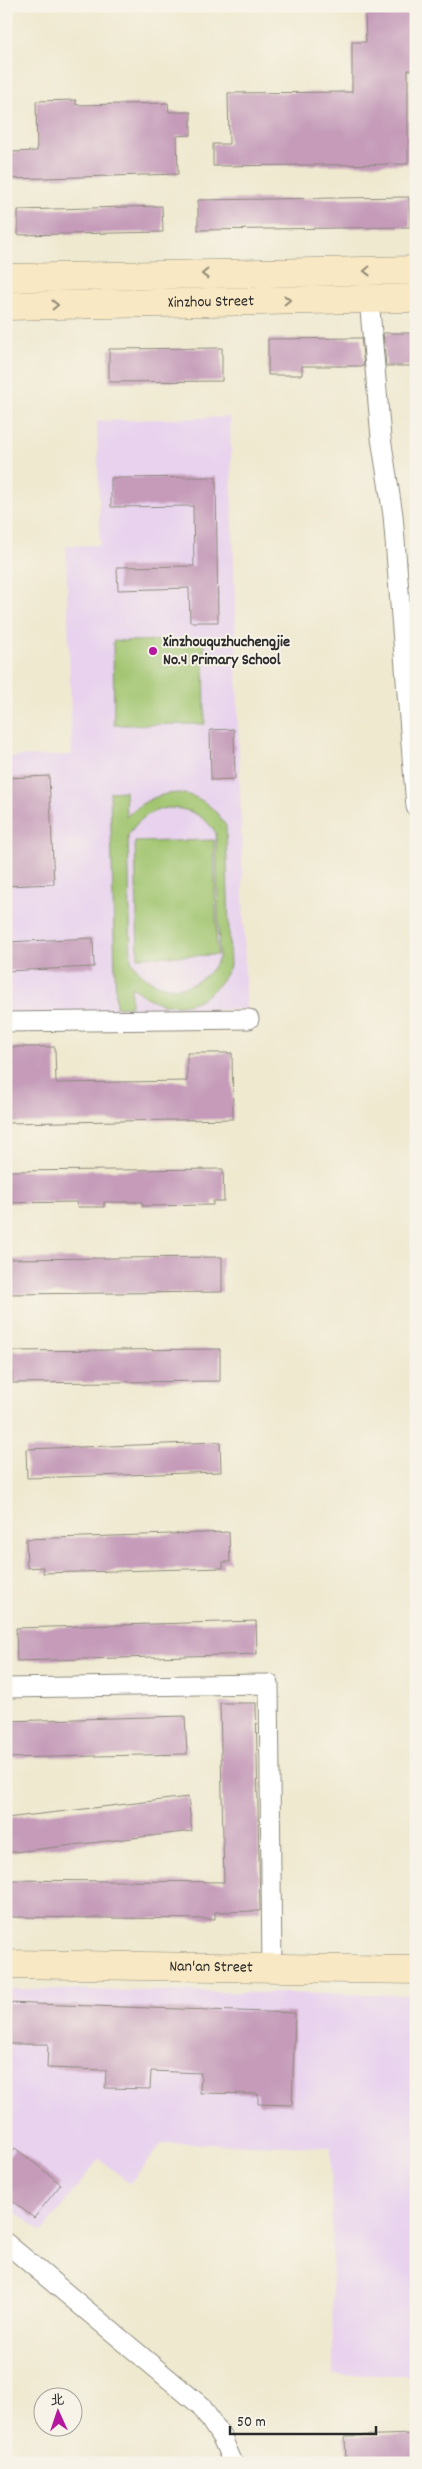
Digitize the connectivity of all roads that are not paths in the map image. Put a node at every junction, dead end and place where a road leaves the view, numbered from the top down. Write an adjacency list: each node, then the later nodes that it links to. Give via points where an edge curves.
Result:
1 (416, 270): 2 (main road, Xinzhou Street, one-way to 2)
2 (6, 278)
3 (369, 298): 4 (main road, Xinzhou Street); 5 (main road, Xinzhou Street, one-way to 3); 6 (street, via 381,438 393,515)
4 (416, 298)
5 (6, 306)
6 (416, 807)
7 (249, 1019): 8 (street)
8 (6, 1022)
9 (6, 1688): 11 (street, via 269,1684)
10 (6, 1964): 11 (main road, Nan'an Street)
11 (272, 1968): 12 (main road, Nan'an Street)
12 (416, 1970)
13 (6, 2243): 14 (street, via 201,2406)
14 (234, 2463)

